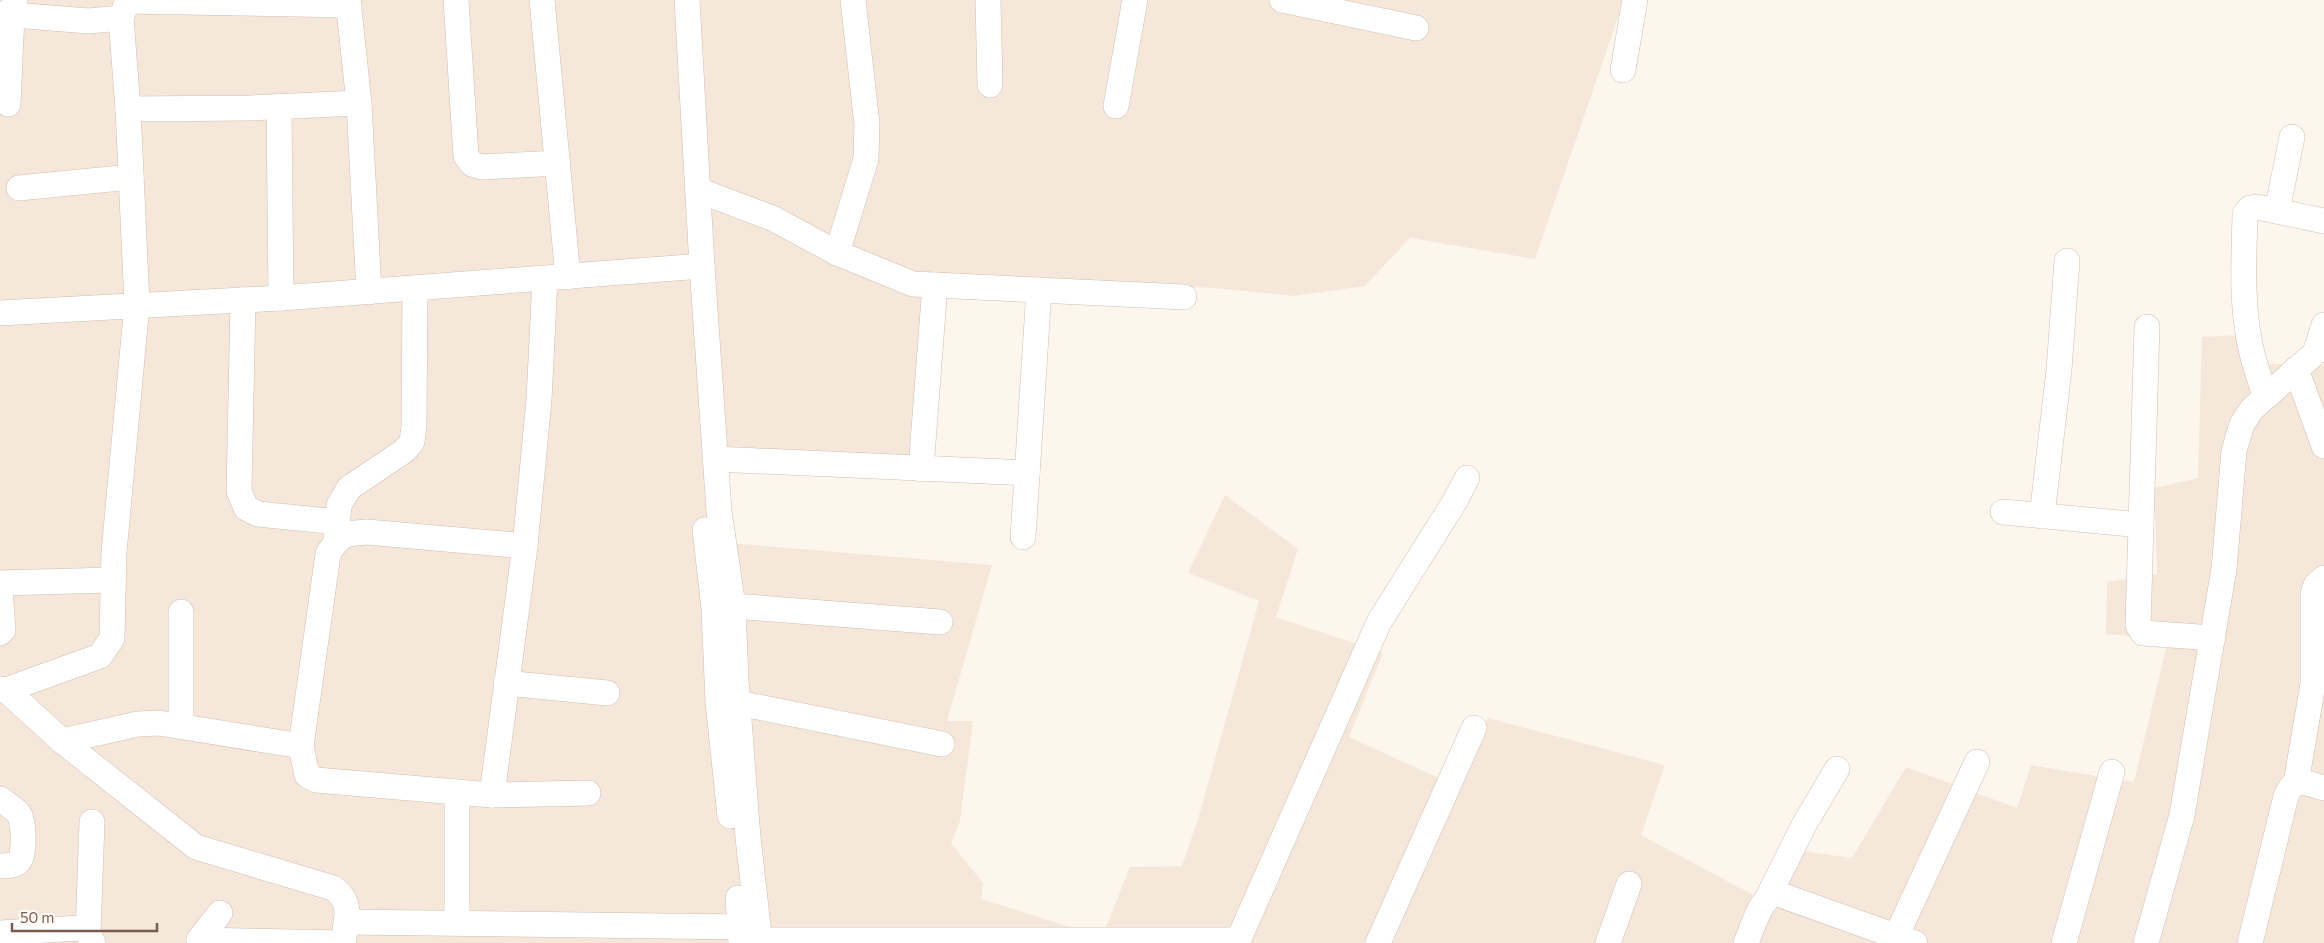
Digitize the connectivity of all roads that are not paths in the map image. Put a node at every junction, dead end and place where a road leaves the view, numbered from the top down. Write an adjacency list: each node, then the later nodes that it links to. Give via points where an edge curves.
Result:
1 (456, 0): 23 (street, via 466,156 472,164 482,167)
2 (542, 0): 23 (street)
3 (670, 0): 31 (street)
4 (687, 0): 26 (street)
5 (853, 0): 29 (street, via 867,125 866,159)
6 (988, 0): 16 (street)
7 (1135, 0): 20 (street)
8 (1282, 0): 11 (street)
9 (348, 2): 12 (street); 17 (street)
10 (1629, 2): 15 (street)
11 (1333, 5): 14 (street)
12 (125, 6): 13 (street, via 89,21); 21 (street)
13 (9, 10): 18 (street)
14 (1416, 28)
15 (1623, 70)
16 (990, 85)
17 (359, 103): 19 (street); 36 (street)
18 (8, 104)
19 (279, 106): 21 (street); 38 (street)
20 (1116, 106)
21 (128, 109): 24 (street)
22 (2292, 137): 27 (street)
23 (558, 163): 32 (street)
24 (131, 177): 25 (street); 40 (street)
25 (19, 188)
26 (698, 190): 29 (street, via 774,219); 31 (street)
27 (2277, 211): 28 (street); 45 (street, via 2257,207 2250,208 2245,214 2246,321)
28 (2324, 221)
29 (838, 253): 33 (street, via 913,284)
30 (2067, 261): 52 (street, via 2059,370)
31 (694, 266): 32 (street); 47 (street); 93 (street, via 703,512 714,608 718,702)
32 (557, 278): 34 (street); 56 (street, via 539,400)
33 (935, 285): 35 (street); 48 (street)
34 (415, 289): 36 (street); 54 (street, via 412,442 404,451 349,488 339,505)
35 (1039, 290): 37 (street); 49 (street)
36 (369, 292): 38 (street)
37 (1184, 297)
38 (281, 298): 39 (street)
39 (243, 300): 40 (street); 54 (street, via 239,491 246,508 258,514)
40 (137, 304): 41 (street); 58 (street)
41 (0, 312)
42 (2324, 325): 44 (street, via 2315,353)
43 (2147, 326): 53 (street)
44 (2296, 370): 45 (street); 46 (street)
45 (2265, 396): 65 (street, via 2242,424 2234,450 2224,568)
46 (2324, 446)
47 (716, 459): 48 (street); 61 (street, via 719,510)
48 (921, 468): 49 (street)
49 (1027, 473): 55 (street)
50 (1467, 478): 96 (street, via 1379,622)
51 (2003, 512): 52 (street)
52 (2042, 516): 53 (street)
53 (2141, 525): 65 (street, via 2138,625 2143,633)
54 (337, 531): 56 (street); 74 (street, via 328,554)
55 (1023, 537)
56 (525, 546): 66 (street)
57 (2324, 578): 78 (street, via 2316,585 2313,594 2313,684)
58 (112, 580): 59 (street); 67 (street, via 112,638 100,656)
59 (0, 583)
60 (0, 590): 64 (street, via 3,630)
61 (733, 606): 63 (street); 69 (street)
62 (181, 612): 70 (street)
63 (940, 622)
64 (0, 633)
65 (2213, 638): 101 (street, via 2182,815)
66 (506, 683): 68 (street); 82 (street)
67 (3, 690): 72 (street)
68 (606, 693)
69 (738, 703): 73 (street); 93 (street, via 748,838)
70 (181, 726): 72 (street, via 138,724); 74 (street)
71 (1474, 728): 97 (street)
72 (62, 741): 91 (street, via 196,847 333,888 343,894 347,905)
73 (942, 744)
74 (301, 746): 80 (street, via 307,775 316,780)
75 (1977, 762): 94 (street)
76 (1837, 769): 87 (street)
77 (2112, 772): 100 (street)
78 (2296, 782): 79 (street); 102 (street, via 2290,786 2286,796)
79 (2324, 788)
80 (457, 792): 82 (street); 89 (street)
81 (588, 793): 82 (street)
82 (492, 795)
83 (0, 799): 85 (street, via 19,815 23,854 19,862)
84 (92, 822): 92 (street)
85 (0, 866)
86 (1629, 884): 98 (street)
87 (1768, 897): 94 (street, via 1775,894 1783,896); 99 (street)
88 (220, 913): 95 (street)
89 (458, 922): 91 (street); 93 (street)
90 (0, 933): 92 (street, via 80,928)
91 (344, 936): 95 (street)
92 (91, 938)
93 (750, 938): 96 (street)
94 (1901, 941)
95 (199, 942)
96 (1238, 942)
97 (1378, 943)
98 (1608, 943)
99 (1746, 943)
100 (2064, 943)
101 (2146, 943)
102 (2250, 943)

